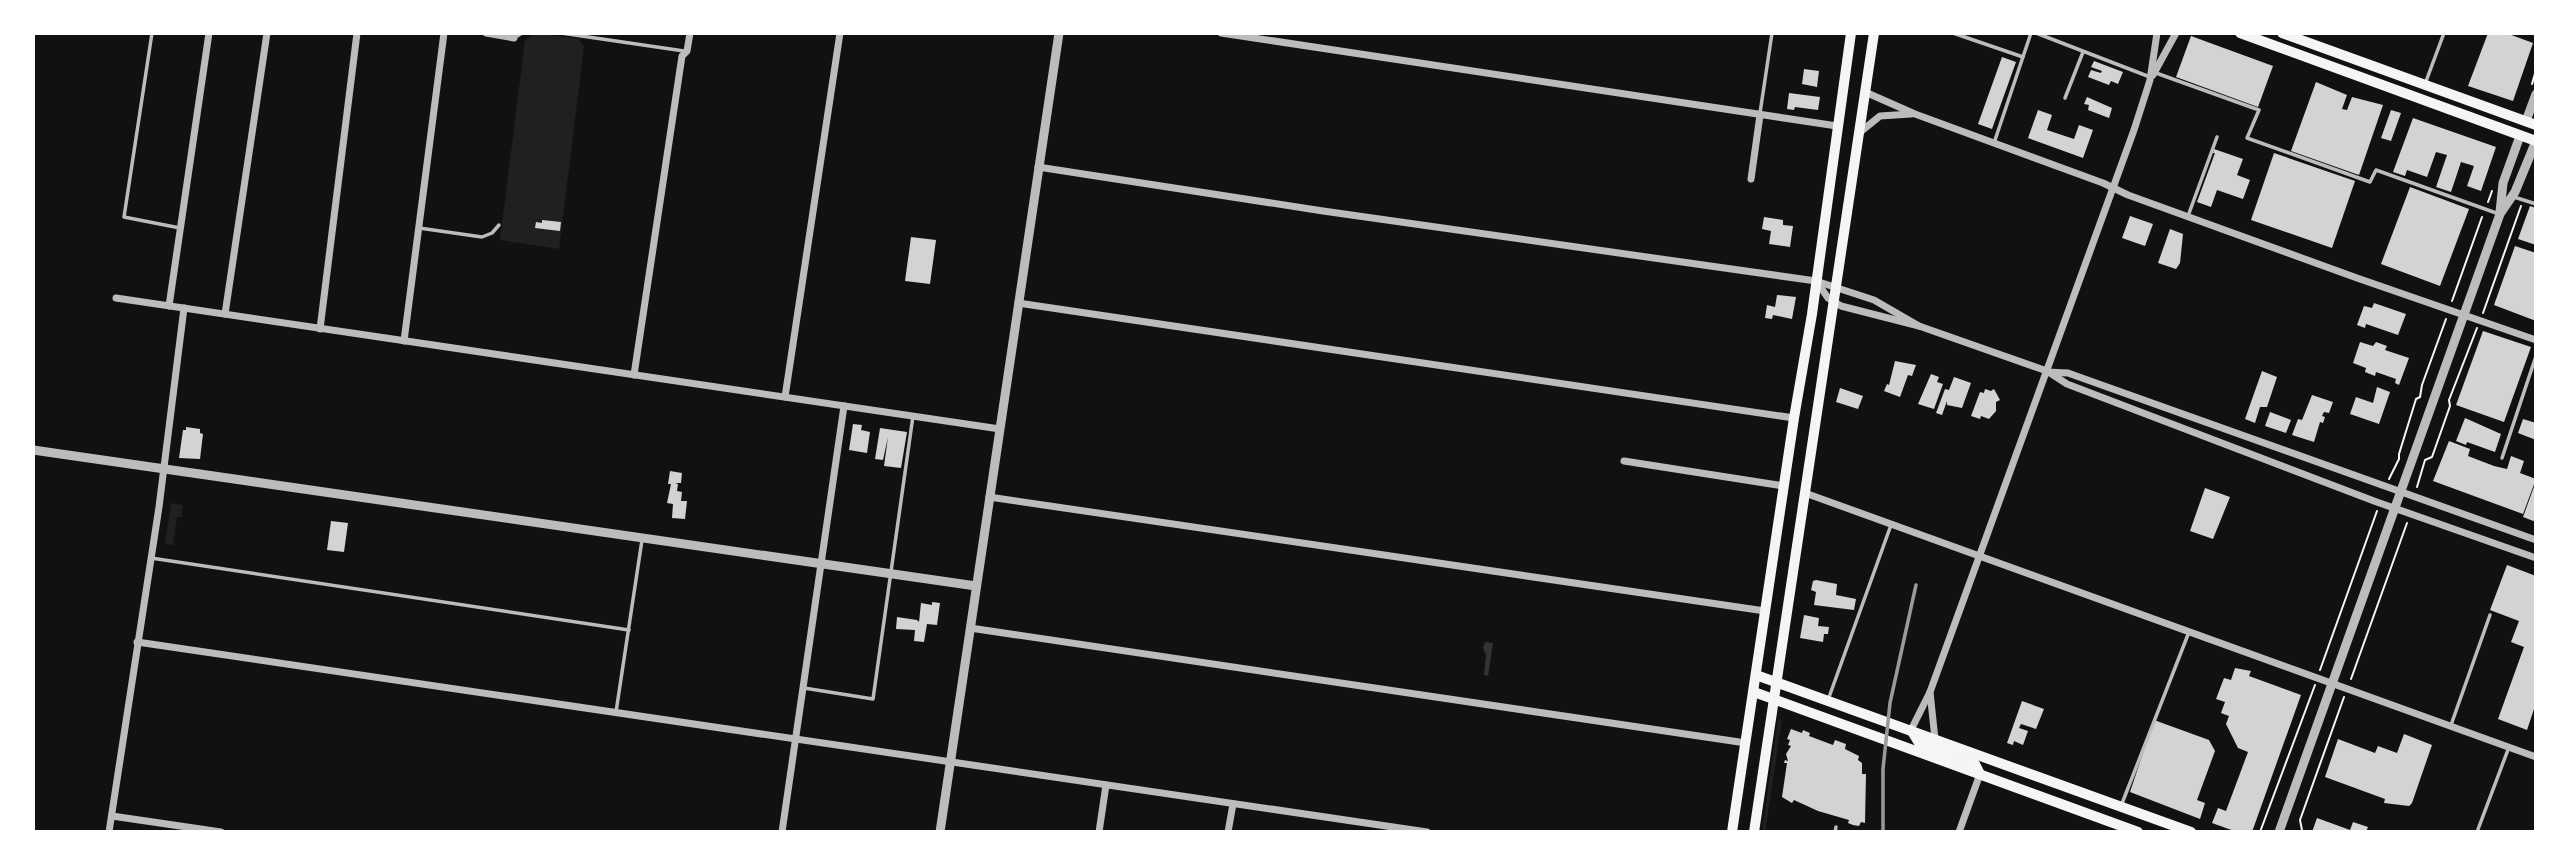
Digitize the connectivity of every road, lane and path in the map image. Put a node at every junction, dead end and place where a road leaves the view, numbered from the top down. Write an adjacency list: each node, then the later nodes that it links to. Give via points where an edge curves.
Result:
1 (152, 33): 53 (lane, via 124,217)
2 (209, 33): 53 (street)
3 (267, 33): 62 (street)
4 (357, 33): 66 (street)
5 (444, 33): 52 (street)
6 (486, 33): 22 (street)
7 (561, 33): 23 (lane)
8 (690, 33): 23 (street)
9 (840, 33): 72 (street)
10 (1059, 33): 41 (street)
11 (1221, 33): 33 (street)
12 (1772, 33): 33 (lane)
13 (1851, 33): 35 (highway)
14 (1874, 33): 29 (highway)
15 (1953, 33): 25 (lane)
16 (2034, 33): 24 (lane); 25 (lane)
17 (2157, 33): 27 (street)
18 (2176, 33): 27 (street)
19 (2240, 33): 37 (main road)
20 (2282, 33): 28 (main road)
21 (2444, 33): 28 (lane)
22 (518, 35)
23 (687, 51): 71 (street, via 682,57)
24 (2083, 52): 27 (lane); 31 (lane)
25 (2023, 57): 40 (lane)
26 (2536, 70): 30 (path)
27 (2151, 76): 43 (street); 48 (lane, via 2259,110 2248,138 2370,182 2376,170)
28 (2425, 84): 34 (main road)
29 (1865, 92): 32 (street); 36 (highway)
30 (2533, 92): 34 (street)
31 (2065, 98)
32 (1915, 114): 36 (street, via 1880,116); 40 (street)
33 (1760, 115): 35 (street); 42 (street)
34 (2531, 123): 37 (main road)
35 (1837, 126): 54 (highway)
36 (1858, 134): 55 (highway)
37 (2520, 136): 39 (main road); 44 (street)
38 (2217, 137): 50 (lane)
39 (2536, 141): 45 (street)
40 (1994, 144): 43 (street)
41 (1038, 167): 54 (street); 58 (street)
42 (1751, 179)
43 (2113, 187): 50 (street); 70 (street)
44 (2497, 189): 45 (lane); 48 (path); 49 (street)
45 (2513, 196): 46 (lane); 49 (street)
46 (2523, 200): 47 (lane); 64 (path)
47 (2536, 204)
48 (2485, 209): 49 (lane); 61 (path)
49 (2500, 214): 63 (street)
50 (2188, 216): 61 (street)
51 (499, 225): 52 (lane, via 482,237)
52 (419, 228): 68 (street)
53 (181, 229): 59 (street)
54 (1816, 281): 55 (street); 57 (street); 75 (highway)
55 (1836, 286): 57 (highway); 65 (street, via 1883,304)
56 (116, 298): 59 (street)
57 (1833, 301): 65 (street); 84 (highway)
58 (1018, 303): 75 (street); 76 (street)
59 (169, 306): 60 (street)
60 (184, 309): 62 (street); 80 (street)
61 (2449, 309): 63 (street); 82 (path)
62 (225, 314): 66 (street)
63 (2465, 314): 64 (street); 83 (street)
64 (2480, 320): 67 (street); 85 (path)
65 (1919, 326): 70 (street)
66 (320, 328): 68 (street)
67 (2536, 340)
68 (404, 341): 71 (street)
69 (2536, 356): 78 (lane)
70 (2047, 372): 82 (street, via 2068,373); 87 (street, via 2064,383); 94 (street)
71 (634, 375): 72 (street)
72 (785, 397): 73 (street)
73 (844, 406): 74 (street); 96 (street)
74 (913, 416): 76 (street); 97 (lane)
75 (1794, 418): 81 (highway)
76 (1000, 429): 86 (street)
77 (33, 450): 80 (street)
78 (2502, 458)
79 (1624, 461): 81 (street)
80 (163, 468): 91 (street); 93 (street)
81 (1784, 485): 99 (highway)
82 (2386, 486): 83 (street)
83 (2401, 491): 85 (street); 88 (street)
84 (1805, 493): 90 (street); 107 (highway)
85 (2414, 496): 92 (street)
86 (989, 497): 98 (street); 99 (street)
87 (2380, 503): 88 (street); 106 (path)
88 (2395, 508): 89 (street); 108 (street)
89 (2410, 513): 95 (street); 110 (path)
90 (1891, 524): 94 (street); 114 (lane)
91 (642, 538): 96 (street); 102 (lane)
92 (2536, 540)
93 (151, 558): 102 (lane); 104 (street)
94 (1979, 558): 103 (street); 112 (street)
95 (2536, 558)
96 (822, 564): 97 (street); 109 (street)
97 (890, 573): 98 (street); 109 (lane, via 873,699)
98 (976, 586): 101 (street)
99 (1765, 611): 105 (highway)
100 (2490, 615): 116 (lane)
101 (970, 628): 120 (street); 123 (street)
102 (629, 630): 115 (lane)
103 (2189, 632): 106 (street); 127 (lane)
104 (137, 642): 115 (street); 128 (street)
105 (1756, 675): 107 (highway); 111 (highway)
106 (2317, 678): 108 (street); 142 (path)
107 (1776, 682): 113 (highway); 114 (highway)
108 (2332, 684): 110 (street); 143 (street)
109 (803, 688): 118 (street)
110 (2347, 689): 116 (street); 129 (path, via 2300,820)
111 (1754, 692): 113 (highway); 120 (highway)
112 (1930, 692): 117 (street); 119 (street)
113 (1774, 699): 124 (highway); 138 (highway)
114 (1828, 701): 117 (highway)
115 (616, 714): 118 (street)
116 (2450, 726): 121 (street)
117 (1911, 730): 119 (highway); 124 (highway, via 1919,743 1975,764)
118 (795, 739): 123 (street); 132 (street)
119 (1935, 739): 127 (highway)
120 (1746, 743): 137 (highway)
121 (2509, 747): 122 (street); 144 (lane)
122 (2536, 757)
123 (950, 763): 125 (street); 133 (street)
124 (1980, 774): 139 (street); 140 (highway)
125 (1105, 785): 126 (street); 134 (street)
126 (1233, 804): 135 (street); 136 (street)
127 (2121, 806): 141 (highway)
128 (112, 816): 130 (street); 131 (street)
129 (2302, 830)
130 (109, 832)
131 (221, 832)
132 (782, 832)
133 (940, 832)
134 (1099, 832)
135 (1228, 832)
136 (1427, 832)
137 (1732, 832)
138 (1754, 832)
139 (1959, 832)
140 (2138, 832)
141 (2191, 832)
142 (2260, 832)
143 (2279, 832)
144 (2477, 832)

